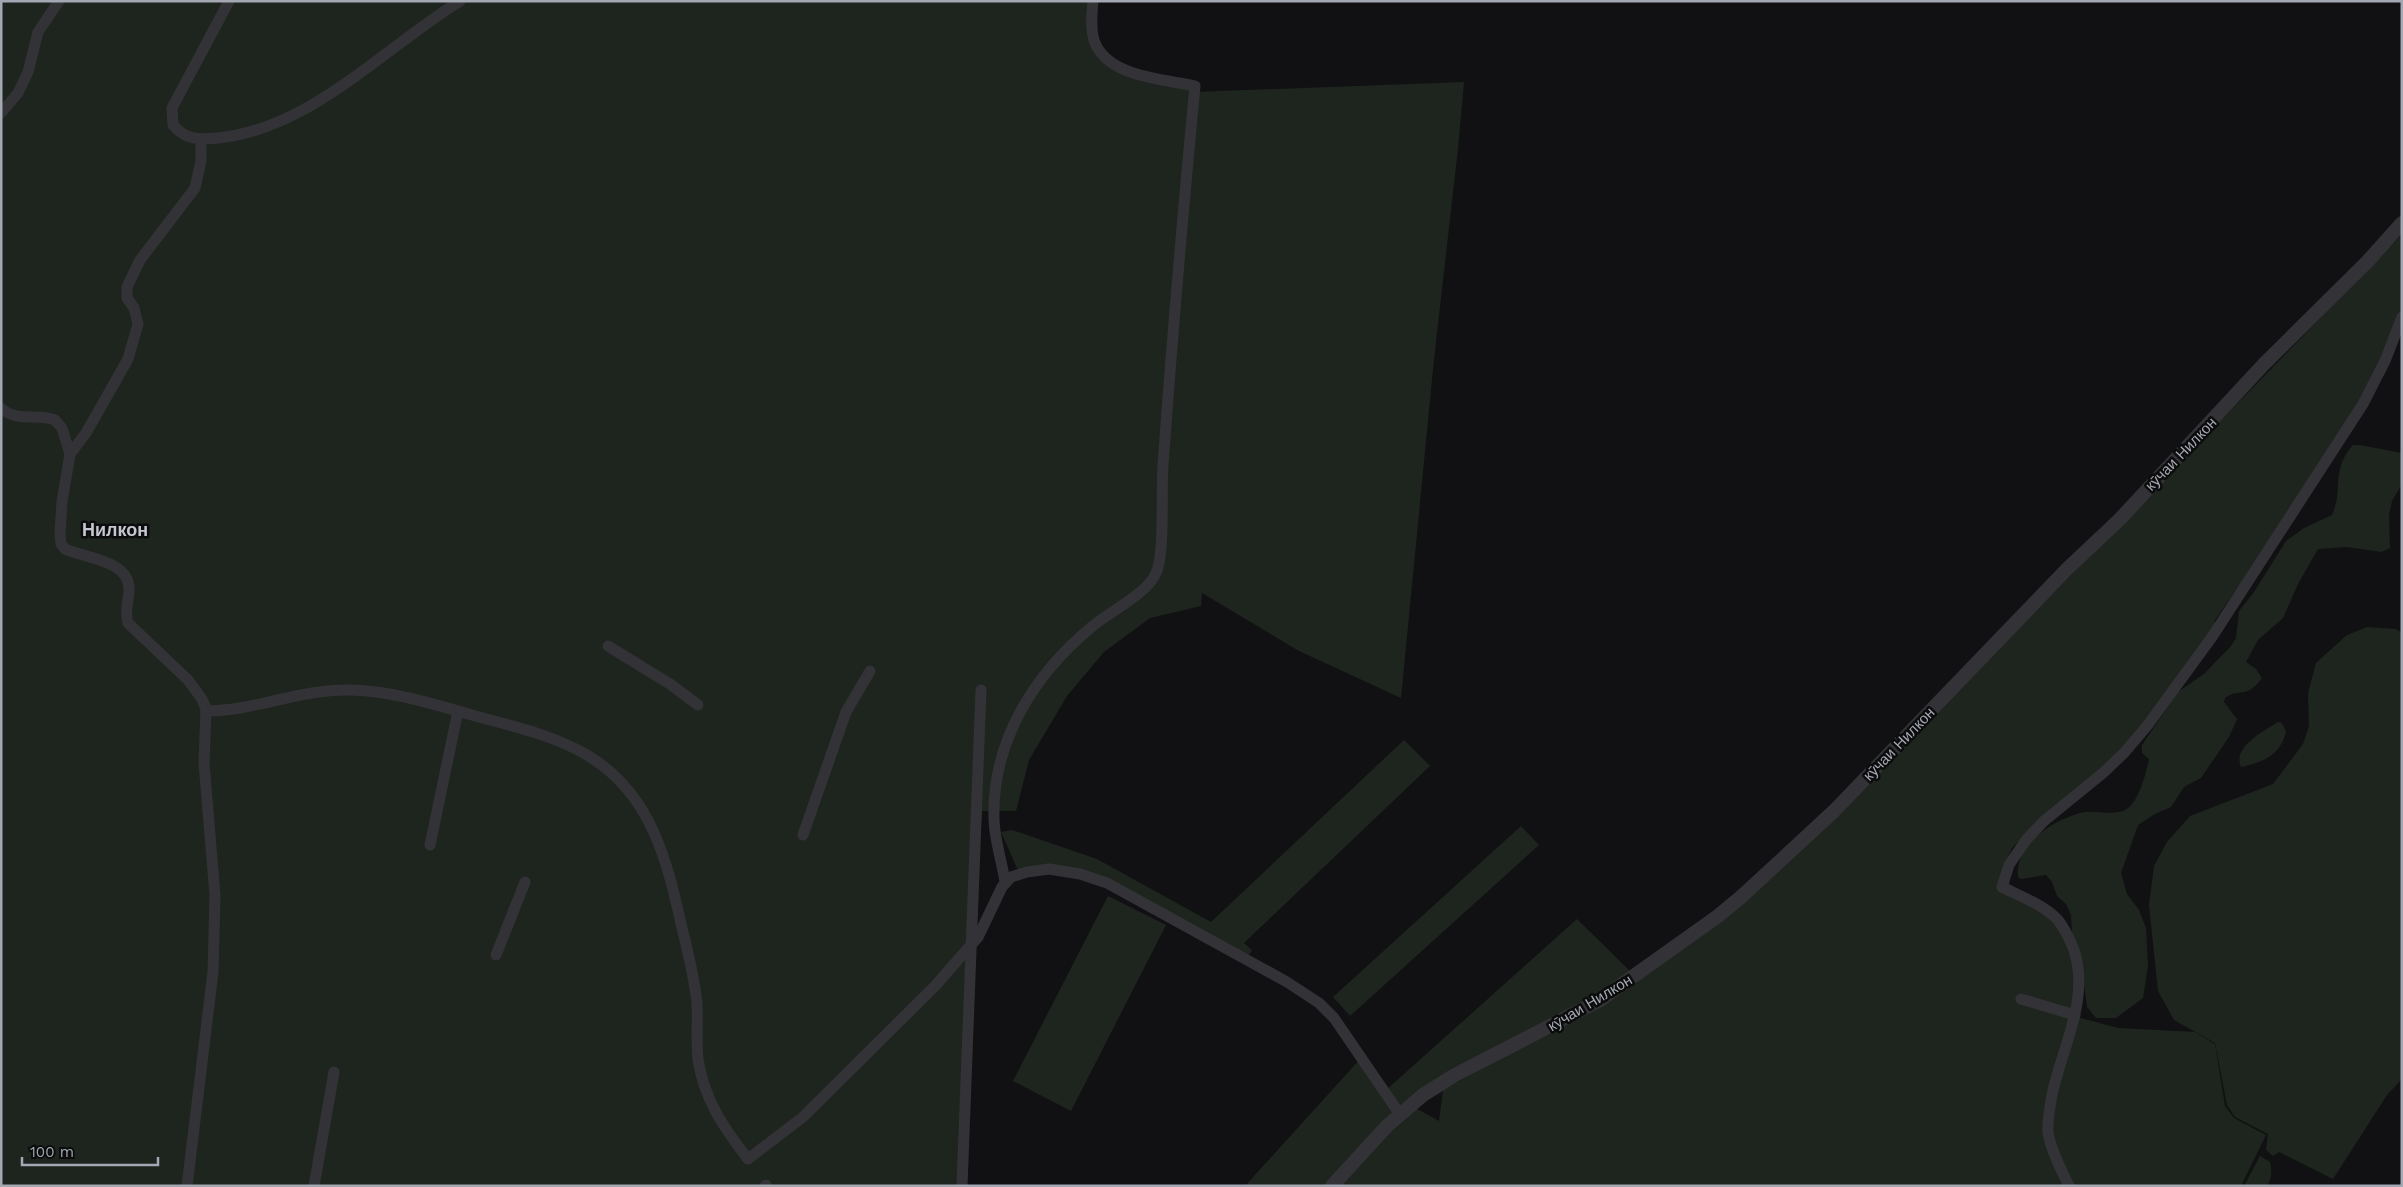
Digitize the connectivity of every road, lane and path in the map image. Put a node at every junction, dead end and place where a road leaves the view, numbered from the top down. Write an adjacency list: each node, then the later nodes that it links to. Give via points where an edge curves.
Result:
1 (59, 1): 5 (street, via 38,32 28,72 18,93)
2 (229, 1): 6 (street, via 172,108 172,121 177,130 186,137)
3 (460, 1): 6 (street, via 334,90 286,118 244,134)
4 (1093, 1): 20 (street, via 1094,41 1111,63 1136,73 1195,86 1161,488 1159,561 1156,574 1146,587 1063,653 1029,695 1016,721 996,779 994,825)
5 (1, 112)
6 (201, 138): 10 (street, via 200,171 195,188 140,260 127,287 127,298 134,308 138,324 128,360 86,433)
7 (2402, 223): 26 (street, кӯчаи Нилкон, via 1846,798 1741,897 1600,1000 1455,1075)
8 (2402, 317): 24 (street, via 2364,404 2207,644 2137,739 2103,773 2040,825 2009,865 2002,887 2052,915 2070,940 2080,973)
9 (1, 408): 10 (street, via 23,418 55,420 62,428)
10 (70, 454): 16 (street, via 62,502 61,544 70,551 109,564 123,574 129,585 128,623 188,680 202,699)
11 (608, 646): 14 (street)
12 (870, 672): 17 (street, via 846,712)
13 (981, 690): 21 (street)
14 (698, 705)
15 (458, 710): 16 (street, via 399,695 344,691 312,693 228,711); 18 (street); 21 (street, via 563,742 618,779 641,808 662,849 671,876 695,987 698,1058 705,1088 714,1112 748,1158 803,1117 910,1012)
16 (206, 712): 27 (street, via 204,763 215,895 212,972)
17 (802, 835)
18 (430, 845)
19 (525, 882): 22 (street)
20 (1005, 882): 21 (street, via 985,925); 26 (street, via 1017,874 1038,870 1058,870 1094,878 1287,982 1319,1003 1334,1018)
21 (972, 944): 29 (street)
22 (496, 955)
23 (2021, 999): 24 (street)
24 (2075, 1015): 31 (street, via 2054,1088 2048,1133)
25 (334, 1072): 28 (street)
26 (1400, 1114): 30 (street, кӯчаи Нилкон)
27 (187, 1186)
28 (314, 1186)
29 (962, 1186)
30 (1332, 1186)
31 (2069, 1186)

